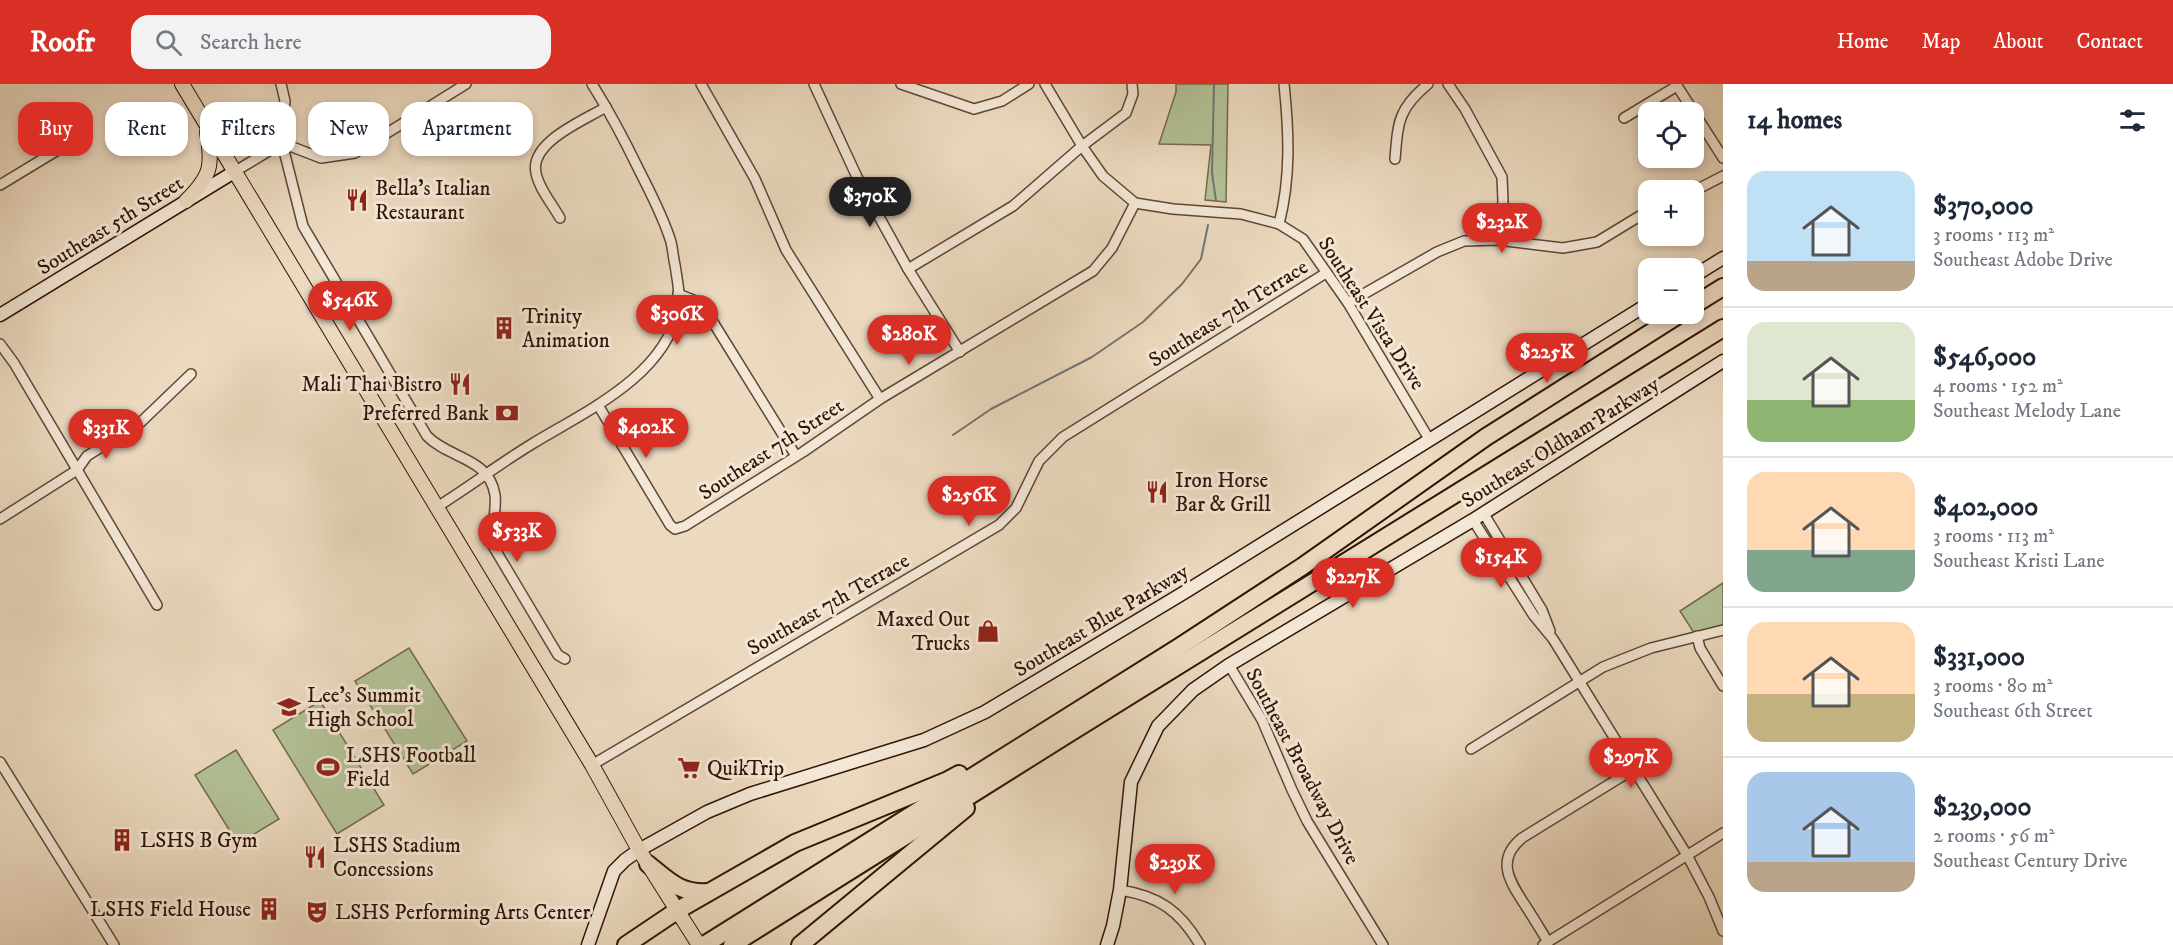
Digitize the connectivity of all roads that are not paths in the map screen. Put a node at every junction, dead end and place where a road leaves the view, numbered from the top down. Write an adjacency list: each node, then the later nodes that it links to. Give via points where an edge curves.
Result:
1 (182, 84): 17 (main road)
2 (281, 84): 15 (street)
3 (466, 84): 20 (street, via 355,153 321,158)
4 (592, 84): 16 (street)
5 (701, 84): 54 (street, via 755,179 786,250)
6 (814, 84): 39 (street, via 857,177)
7 (901, 84): 8 (street, via 974,109 1002,101)
8 (1029, 84)
9 (1045, 84): 19 (street)
10 (1132, 84): 19 (street, via 1133,94 1126,113)
11 (1284, 84): 36 (street, via 1289,165)
12 (1428, 84): 27 (street, via 1402,111)
13 (1448, 84): 37 (street, via 1502,177)
14 (1677, 85): 18 (street); 26 (street)
15 (285, 102)
16 (606, 107): 35 (street, via 548,142 538,157 536,176); 43 (street, via 653,197 672,244)
17 (200, 114)
18 (1624, 118)
19 (1082, 146): 33 (street, via 1102,176); 39 (street, via 1013,206)
20 (296, 148)
21 (48, 156): 30 (street)
22 (211, 156): 32 (main road, via 206,179)
23 (225, 156): 28 (main road)
24 (260, 156): 28 (street, Southeast 5th Street)
25 (285, 156): 59 (street, via 303,226 427,436 442,449 472,461)
26 (1723, 158)
27 (1395, 159)
28 (234, 172): 32 (street, Southeast 5th Street); 60 (main road)
29 (1723, 176): 31 (street)
30 (0, 185)
31 (1704, 186)
32 (186, 201): 47 (street, Southeast 5th Street)
33 (1135, 203): 36 (street, Southeast Vista Drive, via 1240,214); 51 (street, Southeast 7th Street, via 1112,248 1093,271)
34 (1638, 217): 37 (street, via 1597,242 1563,248)
35 (560, 218)
36 (1279, 224): 41 (street, Southeast Vista Drive, via 1302,239)
37 (1498, 240): 45 (street, via 1464,241 1437,252)
38 (1723, 258): 40 (street)
39 (908, 269): 51 (street)
40 (1704, 270)
41 (1326, 273): 45 (street, Southeast Vista Drive); 74 (street, Southeast 7th Terrace, via 1063,437 1039,461 1016,508 999,525)
42 (1723, 287): 44 (highway)
43 (678, 294): 55 (street, via 675,320 660,349 642,370); 57 (street, via 696,302 708,314)
44 (1704, 299)
45 (1348, 303): 56 (street, Southeast Vista Drive)
46 (1638, 310): 56 (street, Southeast Blue Parkway)
47 (0, 315)
48 (1664, 324): 71 (highway, via 1486,437 1198,635)
49 (1723, 328): 70 (highway)
50 (0, 344): 58 (street)
51 (960, 352): 54 (street, Southeast 7th Street)
52 (1723, 361): 61 (street, Southeast Oldham Parkway)
53 (192, 374): 58 (street, via 141,422 87,456)
54 (880, 399): 57 (street, Southeast 7th Street)
55 (598, 405): 57 (street, Southeast 7th Street, via 675,529); 59 (street)
56 (1430, 439): 78 (street, Southeast Blue Parkway, via 985,712 911,744 735,800 707,812)
57 (796, 456)
58 (77, 470): 62 (street); 63 (street)
59 (486, 475): 60 (street); 66 (street, via 495,498 493,546 558,656)
60 (437, 507): 74 (main road)
61 (1478, 517): 67 (street, Southeast Oldham Parkway); 68 (street, via 1534,616)
62 (0, 519)
63 (157, 605)
64 (1723, 630): 65 (street)
65 (1697, 636): 68 (street, via 1635,654); 69 (street)
66 (565, 659)
67 (1229, 665): 79 (street, Southeast Oldham Parkway, via 1193,690 1158,726 1131,782); 93 (street, Southeast Broadway Drive, via 1262,720 1307,821)
68 (1579, 680): 72 (street); 75 (street)
69 (1723, 686)
70 (1068, 734): 89 (highway); 90 (highway, via 1059,747 964,810)
71 (1035, 737): 80 (highway, via 1023,739 946,781 795,843); 88 (highway)
72 (1471, 748)
73 (0, 762): 84 (street)
74 (592, 765): 78 (main road)
75 (1634, 769): 77 (street); 83 (street, via 1522,838 1511,851 1507,861 1510,880)
76 (1723, 832): 77 (street)
77 (1687, 855): 82 (street); 83 (street)
78 (643, 857): 80 (highway, via 671,883 694,893); 81 (main road); 85 (street, Southeast Blue Parkway, via 625,860 614,870)
79 (1120, 890): 91 (street, Southeast Oldham Parkway); 92 (street, via 1145,895 1167,906 1186,923)
80 (710, 892): 81 (highway)
81 (678, 910): 86 (highway); 87 (main road)
82 (1723, 931)
83 (1545, 943)
84 (114, 945)
85 (588, 945)
86 (626, 945)
87 (699, 945)
88 (704, 945)
89 (732, 945)
90 (800, 945)
91 (1107, 945)
92 (1200, 945)
93 (1383, 945)

